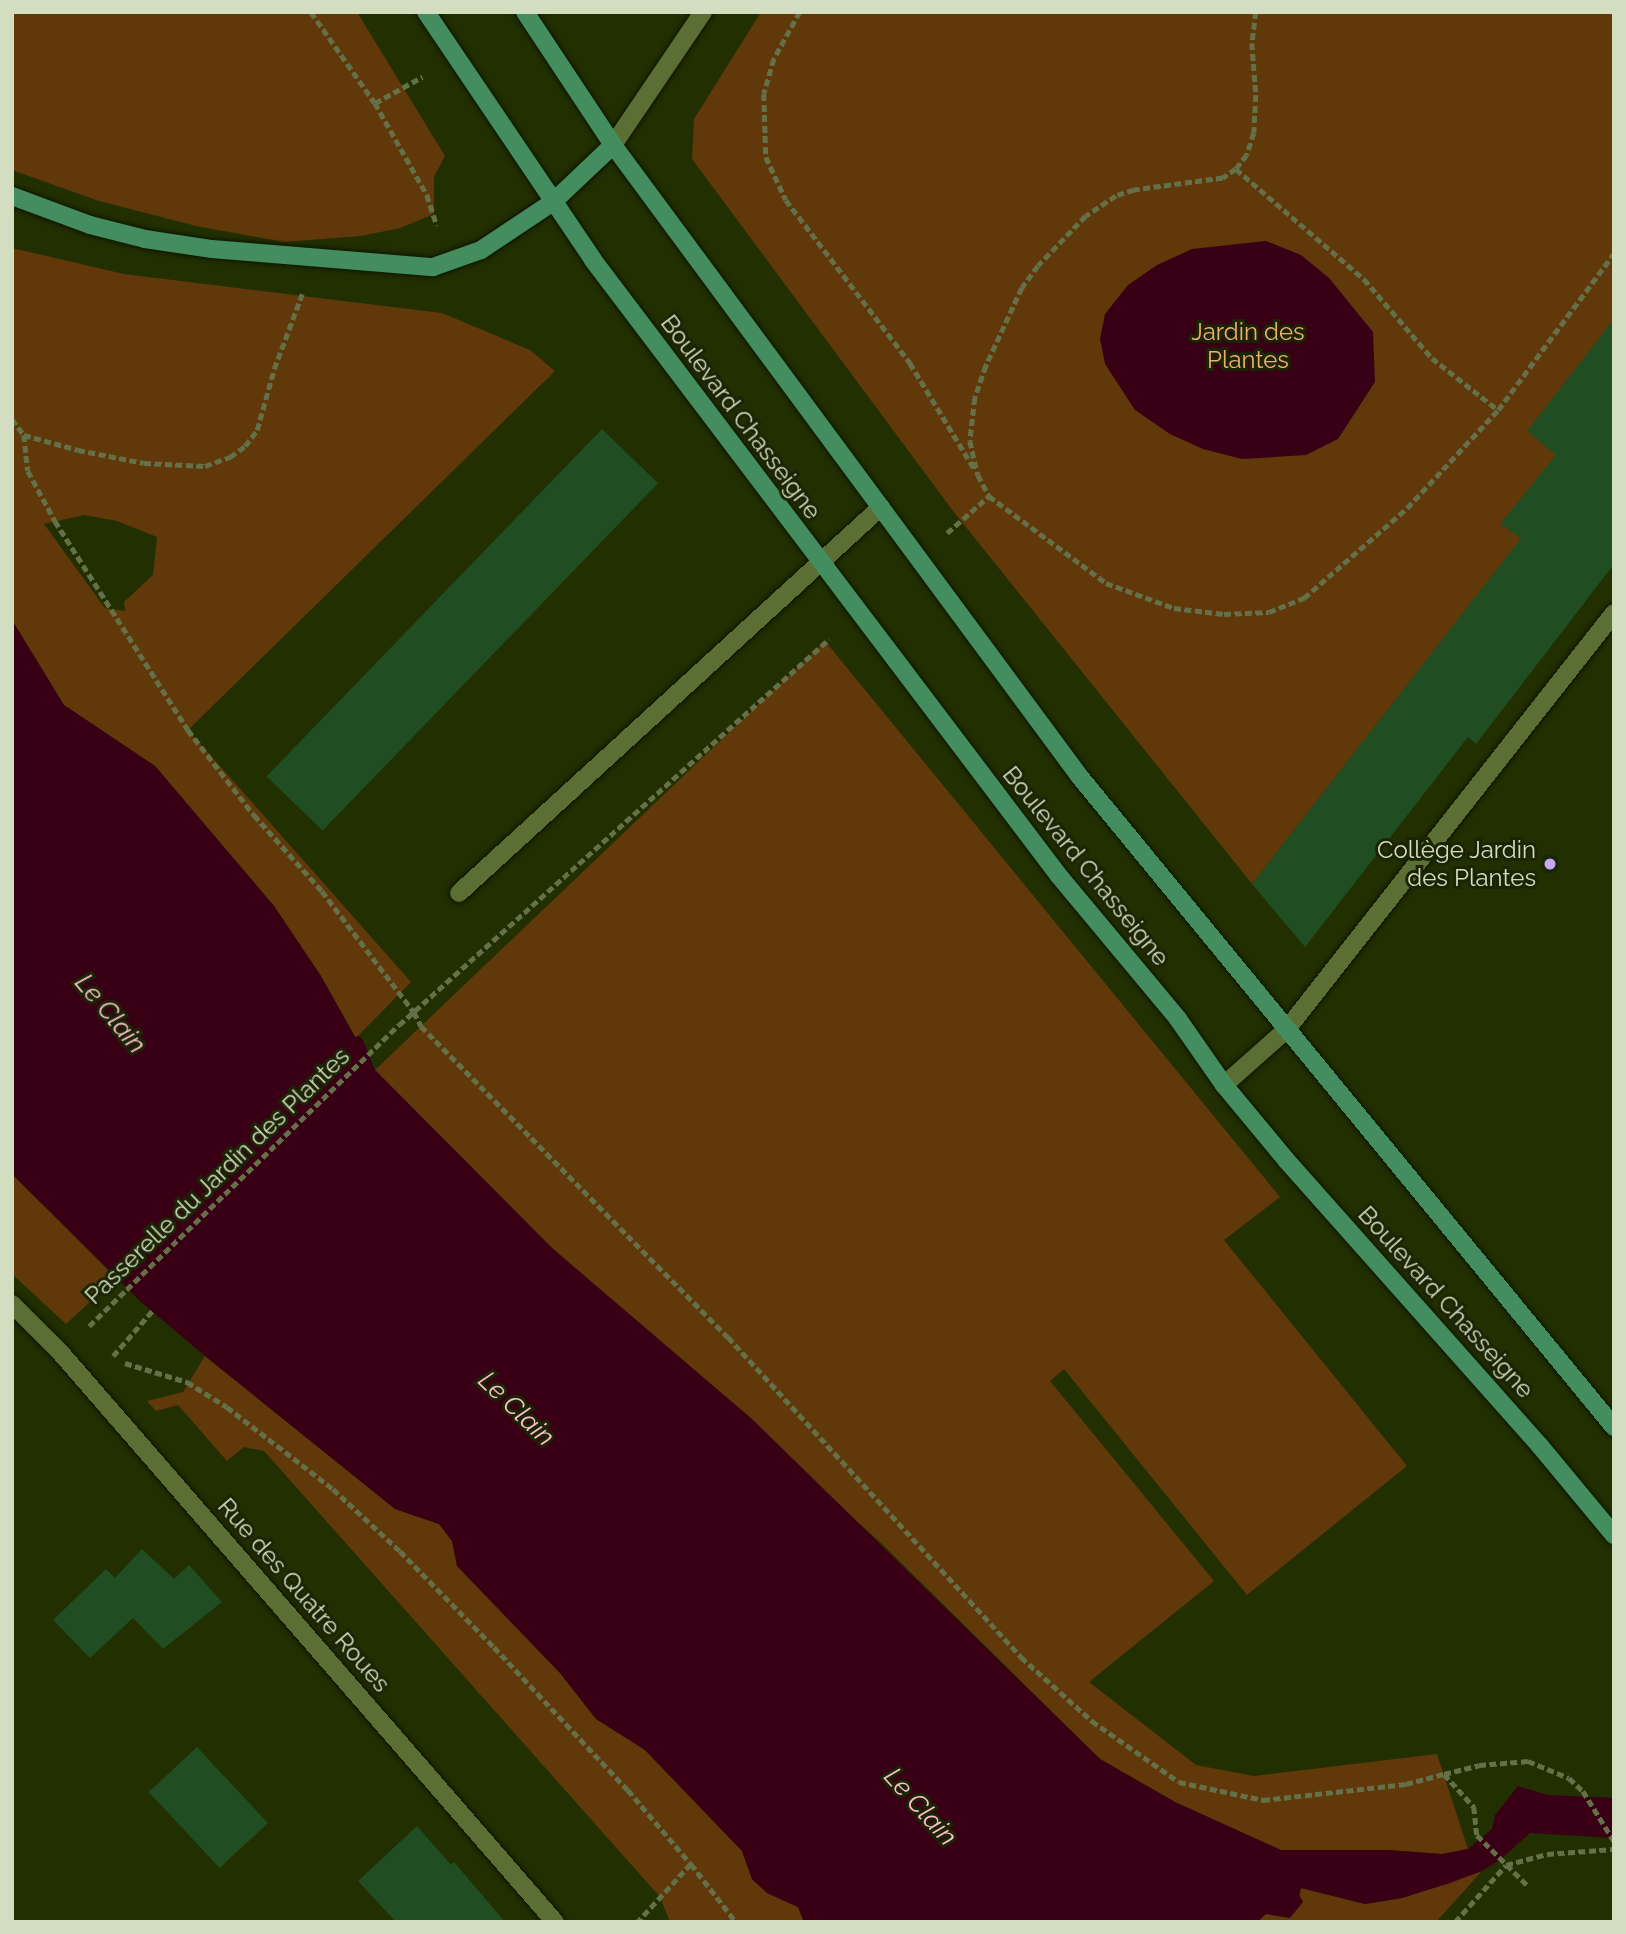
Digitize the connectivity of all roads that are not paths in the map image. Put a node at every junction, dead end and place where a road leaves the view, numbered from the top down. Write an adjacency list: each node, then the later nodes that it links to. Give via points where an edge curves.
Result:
1 (426, 12): 6 (main road, Boulevard Chasseigne)
2 (525, 12): 4 (main road, Boulevard Chasseigne)
3 (703, 12): 4 (street)
4 (613, 145): 6 (main road); 7 (main road, Boulevard Chasseigne)
5 (12, 196): 6 (main road, via 90,225 145,239 433,267 481,250)
6 (553, 202): 8 (main road, Boulevard Chasseigne)
7 (881, 507): 8 (street); 11 (main road, Boulevard Chasseigne, via 1080,777)
8 (820, 563): 10 (street); 12 (main road, Boulevard Chasseigne, via 1059,876 1178,1019)
9 (1614, 613): 11 (street)
10 (459, 893)
11 (1287, 1029): 12 (street); 14 (main road, Boulevard Chasseigne)
12 (1224, 1085): 15 (main road, Boulevard Chasseigne)
13 (12, 1304): 16 (street, Rue des Quatre Roues, via 60,1352)
14 (1614, 1427)
15 (1614, 1535)
16 (555, 1922)

